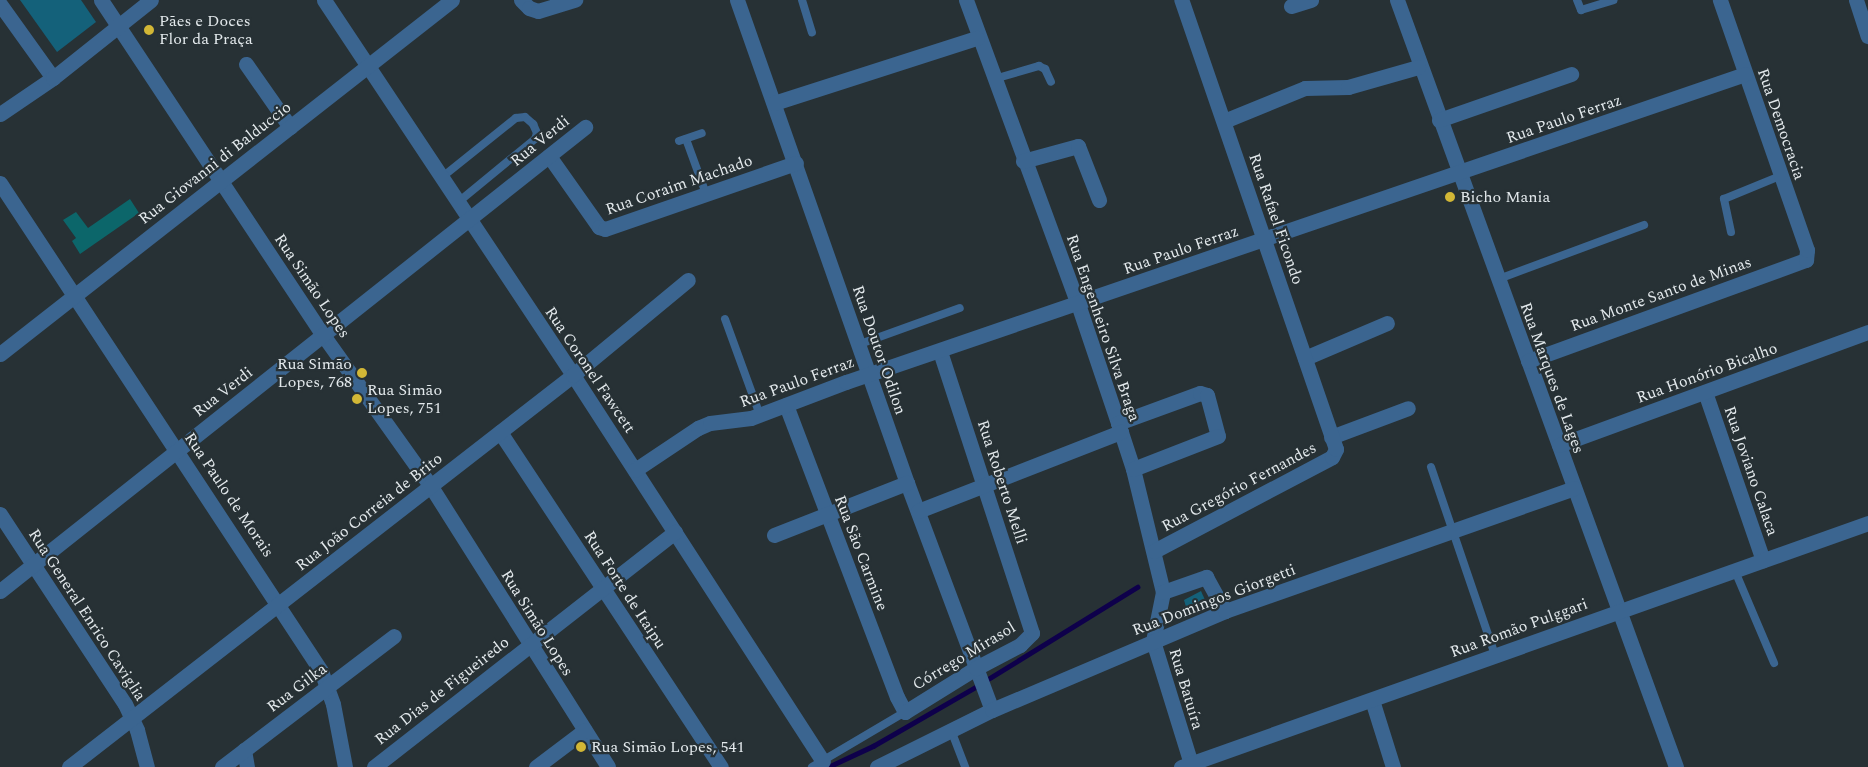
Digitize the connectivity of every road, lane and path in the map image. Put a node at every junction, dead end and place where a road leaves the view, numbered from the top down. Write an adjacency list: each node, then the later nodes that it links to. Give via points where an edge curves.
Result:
1 (101, 0): 19 (street, Rua Simão Lopes)
2 (151, 0): 19 (street)
3 (324, 0): 24 (street, Rua Coronel Fawcett)
4 (452, 0): 24 (street, Rua Giovanni di Balduccio)
5 (521, 0): 6 (street, via 538,11)
6 (575, 0)
7 (737, 0): 31 (street, Rua Doutor Odilon)
8 (802, 0): 20 (lane)
9 (966, 0): 22 (street, Rua Engenheiro Silva Braga)
10 (1181, 0): 34 (street, Rua Rafael Ficondo)
11 (1311, 0): 18 (street)
12 (1396, 0): 25 (street, Rua Marques de Lages)
13 (1576, 0): 14 (lane, via 1580,10)
14 (1613, 0)
15 (1720, 0): 27 (street, Rua Democracia)
16 (1856, 0): 21 (street)
17 (0, 4): 28 (street)
18 (1291, 6)
19 (118, 25): 28 (street); 44 (street, Rua Simão Lopes)
20 (812, 32)
21 (1868, 36)
22 (978, 38): 29 (street, Rua Engenheiro Silva Braga); 31 (street)
23 (246, 64): 35 (street)
24 (368, 66): 35 (street, Rua Giovanni di Balduccio); 43 (street, Rua Coronel Fawcett)
25 (1418, 67): 33 (street, Rua Marques de Lages); 34 (street, via 1348,87 1305,88)
26 (1571, 74): 33 (street)
27 (1745, 74): 41 (street, Rua Paulo Ferraz); 42 (street, Rua Democracia)
28 (53, 78): 32 (street)
29 (993, 79): 30 (lane, via 1039,66 1045,69); 39 (street, Rua Engenheiro Silva Braga)
30 (1051, 82)
31 (774, 103): 40 (street, Rua Doutor Odilon)
32 (0, 114)
33 (1439, 120): 41 (street, Rua Marques de Lages)
34 (1224, 122): 52 (street, Rua Rafael Ficondo)
35 (290, 127): 44 (street, Rua Giovanni di Balduccio)
36 (585, 127): 38 (street, Rua Verdi)
37 (702, 133): 46 (lane, via 683,140)
38 (549, 156): 46 (street, Rua Coraim Machado, via 599,227 605,229); 49 (street, Rua Verdi)
39 (1023, 161): 47 (street, via 1078,146); 57 (street, Rua Engenheiro Silva Braga)
40 (796, 163): 46 (street, Rua Coraim Machado); 63 (street, Rua Doutor Odilon)
41 (1458, 174): 52 (street, Rua Paulo Ferraz); 55 (street, Rua Marques de Lages)
42 (1780, 176): 51 (lane, via 1724,199); 53 (street, Rua Democracia, via 1807,250)
43 (441, 178): 48 (street, Rua Coronel Fawcett); 48 (lane, via 516,118 525,118 533,124 535,139)
44 (222, 182): 56 (street, Rua Giovanni di Balduccio); 62 (street, Rua Simão Lopes)
45 (0, 183): 56 (street, Rua Paulo de Morais)
46 (706, 194)
47 (1098, 200)
48 (457, 202): 49 (street, Rua Coronel Fawcett)
49 (469, 222): 62 (street, Rua Verdi); 69 (street, Rua Coronel Fawcett)
50 (1644, 225): 55 (lane)
51 (1730, 232)
52 (1265, 239): 57 (street, Rua Paulo Ferraz); 66 (street, Rua Rafael Ficondo)
53 (1806, 260): 67 (street, Rua Monte Santo de Minas)
54 (688, 280): 69 (street, Rua João Correia de Brito)
55 (1496, 280): 67 (street, Rua Marques de Lages)
56 (73, 295): 65 (street, Rua Giovanni di Balduccio); 78 (street, Rua Paulo de Morais)
57 (1078, 304): 64 (street, Rua Paulo Ferraz); 74 (street, Rua Engenheiro Silva Braga)
58 (960, 308): 63 (lane)
59 (725, 319): 73 (lane)
60 (1386, 323): 66 (street)
61 (1868, 332): 70 (street, Rua Honório Bicalho)
62 (323, 335): 78 (street, Rua Verdi); 83 (street, Rua Simão Lopes)
63 (860, 344): 68 (street, Rua Doutor Odilon)
64 (940, 351): 68 (street, Rua Paulo Ferraz); 84 (street, Rua Roberto Melli)
65 (0, 354)
66 (1305, 358): 76 (street, Rua Rafael Ficondo)
67 (1528, 361): 77 (street, Rua Marques de Lages)
68 (869, 374): 71 (street, Rua Paulo Ferraz); 82 (street, Rua Doutor Odilon)
69 (573, 375): 75 (street, Rua João Correia de Brito); 81 (street, Rua Coronel Fawcett)
70 (1705, 392): 77 (street, Rua Honório Bicalho); 94 (street, Rua Joviano Calaca)
71 (786, 405): 73 (street, Rua Paulo Ferraz); 88 (street, Rua São Carmine)
72 (1408, 408): 76 (street, Rua Gregório Fernandes)
73 (760, 415): 81 (street, Rua Paulo Ferraz, via 698,428)
74 (1119, 427): 80 (street, Rua Engenheiro Silva Braga); 80 (street, via 1200,393 1207,395 1218,436); 84 (street)
75 (500, 432): 83 (street, Rua João Correia de Brito); 97 (street, Rua Forte de Itaipu)
76 (1334, 443): 93 (street, Rua Gregório Fernandes, via 1332,457)
77 (1559, 445): 85 (street, Rua Marques de Lages)
78 (177, 450): 95 (street, Rua Verdi); 100 (street, Rua Paulo de Morais)
79 (1431, 467): 91 (lane)
80 (1133, 468): 93 (street, Rua Engenheiro Silva Braga)
81 (635, 470): 90 (street, Rua Coronel Fawcett)
82 (907, 483): 86 (street, Rua Doutor Odilon); 88 (street)
83 (430, 485): 100 (street, Rua João Correia de Brito); 106 (street, Rua Simão Lopes)
84 (985, 486): 86 (street); 103 (street, Rua Roberto Melli)
85 (1574, 488): 91 (street, Rua Domingos Giorgetti); 102 (street, Rua Marques de Lages)
86 (918, 511): 109 (street, Rua Doutor Odilon)
87 (0, 514): 95 (street, Rua General Enrico Caviglia)
88 (828, 514): 92 (street); 113 (street, Rua São Carmine)
89 (1868, 523): 94 (street, Rua Romão Pulggari)
90 (675, 532): 97 (street, Rua Dias de Figueiredo); 118 (street, Rua Coronel Fawcett)
91 (1452, 532): 101 (street, Rua Domingos Giorgetti); 107 (lane)
92 (774, 535)
93 (1154, 551): 99 (street, Rua Engenheiro Silva Braga)
94 (1763, 560): 96 (street, Rua Romão Pulggari)
95 (33, 565): 98 (street, Rua Verdi); 114 (street, Rua General Enrico Caviglia)
96 (1735, 571): 102 (street, Rua Romão Pulggari); 108 (lane)
97 (603, 588): 106 (street, Rua Dias de Figueiredo); 128 (street, Rua Forte de Itaipu)
98 (0, 591)
99 (1163, 592): 101 (street, via 1206,577); 105 (street, Rua Batuíra)
100 (280, 604): 110 (street, Rua Paulo de Morais); 114 (street, Rua João Correia de Brito)
101 (1224, 611): 105 (street, Rua Domingos Giorgetti)
102 (1618, 611): 107 (street, Rua Romão Pulggari); 132 (street, Rua Marques de Lages)
103 (1031, 624): 109 (street, Córrego Mirasol, via 1029,639)
104 (394, 636): 110 (street, Rua Gilka)
105 (1153, 641): 112 (street, Rua Domingos Giorgetti); 119 (street, Rua Batuíra)
106 (528, 645): 115 (street, Rua Simão Lopes); 125 (street, Rua Dias de Figueiredo)
107 (1496, 655): 111 (street, Rua Romão Pulggari)
108 (1774, 663)
109 (977, 671): 112 (street, Rua Doutor Odilon); 113 (street, Córrego Mirasol)
110 (329, 686): 117 (street, Rua Gilka); 124 (street, Rua Paulo de Morais)
111 (1372, 700): 119 (street, Rua Romão Pulggari); 131 (street)
112 (992, 710): 116 (street, Rua Domingos Giorgetti)
113 (905, 712): 118 (lane)
114 (132, 717): 120 (street, Rua João Correia de Brito); 121 (street, Rua General Enrico Caviglia)
115 (585, 730): 126 (street); 127 (street, Rua Simão Lopes)
116 (951, 730): 129 (street, Rua Domingos Giorgetti); 130 (lane)
117 (244, 750): 122 (street, Rua Gilka); 123 (street)
118 (818, 764)
119 (1188, 766)
120 (68, 767)
121 (147, 767)
122 (222, 767)
123 (247, 767)
124 (345, 767)
125 (374, 767)
126 (536, 767)
127 (608, 767)
128 (721, 767)
129 (877, 767)
130 (965, 767)
131 (1393, 767)
132 (1676, 767)

